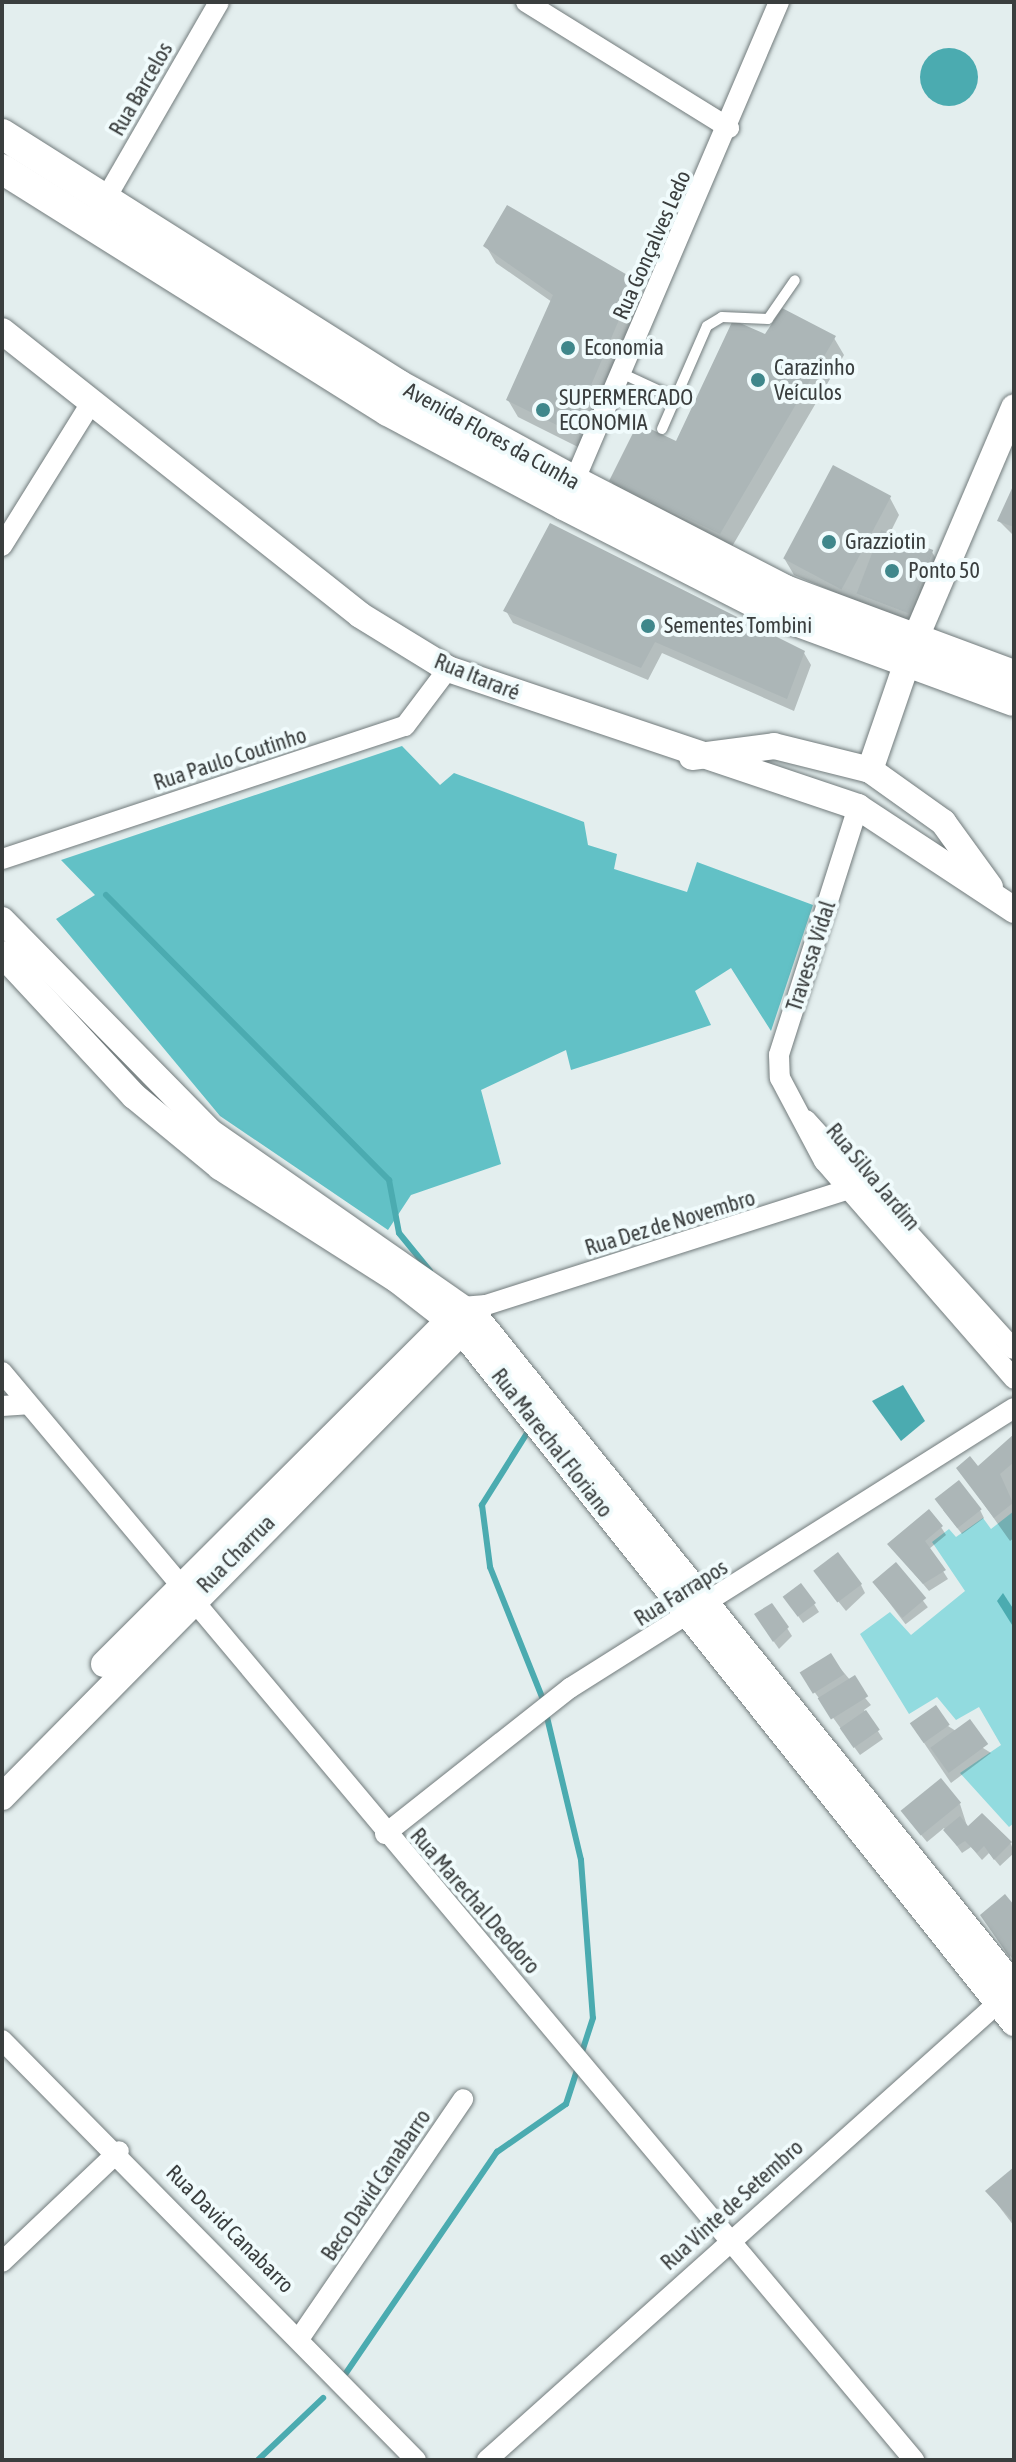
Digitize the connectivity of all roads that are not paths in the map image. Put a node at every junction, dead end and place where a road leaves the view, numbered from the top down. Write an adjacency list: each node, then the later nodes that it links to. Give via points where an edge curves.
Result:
1 (219, 2): 7 (street, Rua Barcelos)
2 (526, 2): 4 (street)
3 (779, 2): 4 (street, Rua Gonçalves Ledo)
4 (729, 128): 11 (street, Rua Gonçalves Ledo)
5 (2, 134): 7 (main road, Avenida Flores da Cunha)
6 (2, 169): 8 (main road, Avenida Flores da Cunha)
7 (105, 200): 8 (street, Rua Barcelos); 12 (main road, Avenida Flores da Cunha)
8 (90, 226): 12 (main road, Avenida Flores da Cunha)
9 (795, 280): 13 (lane, via 768,319 714,319)
10 (2, 331): 14 (street, Rua Itararé)
11 (621, 373): 13 (lane); 17 (street, Rua Gonçalves Ledo)
12 (393, 398): 17 (main road, Avenida Flores da Cunha)
13 (675, 398): 16 (lane)
14 (91, 403): 18 (street); 20 (street, Rua Itararé, via 360,615)
15 (1014, 407): 19 (street)
16 (662, 429)
17 (569, 493): 19 (main road, Avenida Flores da Cunha, via 785,590)
18 (2, 546)
19 (911, 654): 21 (main road, Avenida Flores da Cunha); 22 (main road, Avenida Flores da Cunha); 24 (street)
20 (448, 669): 23 (street, Rua Itararé); 26 (street, Rua Paulo Coutinho, via 405,726)
21 (1014, 675)
22 (1014, 701)
23 (692, 757): 24 (street, via 774,746); 25 (street, Rua Itararé)
24 (870, 770): 27 (street, via 943,822)
25 (858, 807): 27 (street, Rua Itararé); 31 (street, Travessa Vidal, via 779,1055)
26 (2, 859)
27 (1006, 905)
28 (2, 920): 30 (street, Rua Marechal Floriano)
29 (2, 954): 30 (street, Rua Marechal Floriano)
30 (142, 1087): 34 (street, Rua Marechal Floriano)
31 (792, 1105): 32 (street, Rua Silva Jardim)
32 (859, 1187): 33 (street, Rua Silva Jardim); 34 (street, Rua Dez de Novembro)
33 (950, 1290): 35 (street, Rua Silva Jardim); 37 (street, Rua Silva Jardim)
34 (466, 1315): 41 (street, Rua Charrua); 42 (street, Rua Marechal Floriano)
35 (1014, 1349)
36 (2, 1372): 38 (street, Rua Marechal Deodoro)
37 (1014, 1379)
38 (28, 1404): 39 (street); 41 (street, Rua Marechal Deodoro)
39 (2, 1406)
40 (1014, 1408): 42 (street, Rua Farrapos)
41 (185, 1593): 43 (street, Rua Charrua); 45 (street, Rua Marechal Deodoro)
42 (699, 1612): 45 (street, Rua Farrapos, via 570,1688); 46 (street, Rua Marechal Floriano)
43 (13, 1768): 44 (street, Rua Charrua)
44 (2, 1797)
45 (385, 1834): 51 (street, Rua Marechal Deodoro)
46 (1008, 1993): 47 (street, Rua Marechal Floriano); 51 (street, Rua Vinte de Setembro)
47 (1014, 2023)
48 (2, 2040): 50 (street, Rua David Canabarro)
49 (463, 2099): 53 (street, Beco David Canabarro)
50 (119, 2151): 52 (street); 53 (street, Rua David Canabarro)
51 (727, 2242): 55 (street, Rua Vinte de Setembro); 56 (street, Rua Marechal Deodoro)
52 (2, 2262)
53 (301, 2336): 54 (street, Rua David Canabarro)
54 (416, 2460)
55 (487, 2460)
56 (914, 2460)

